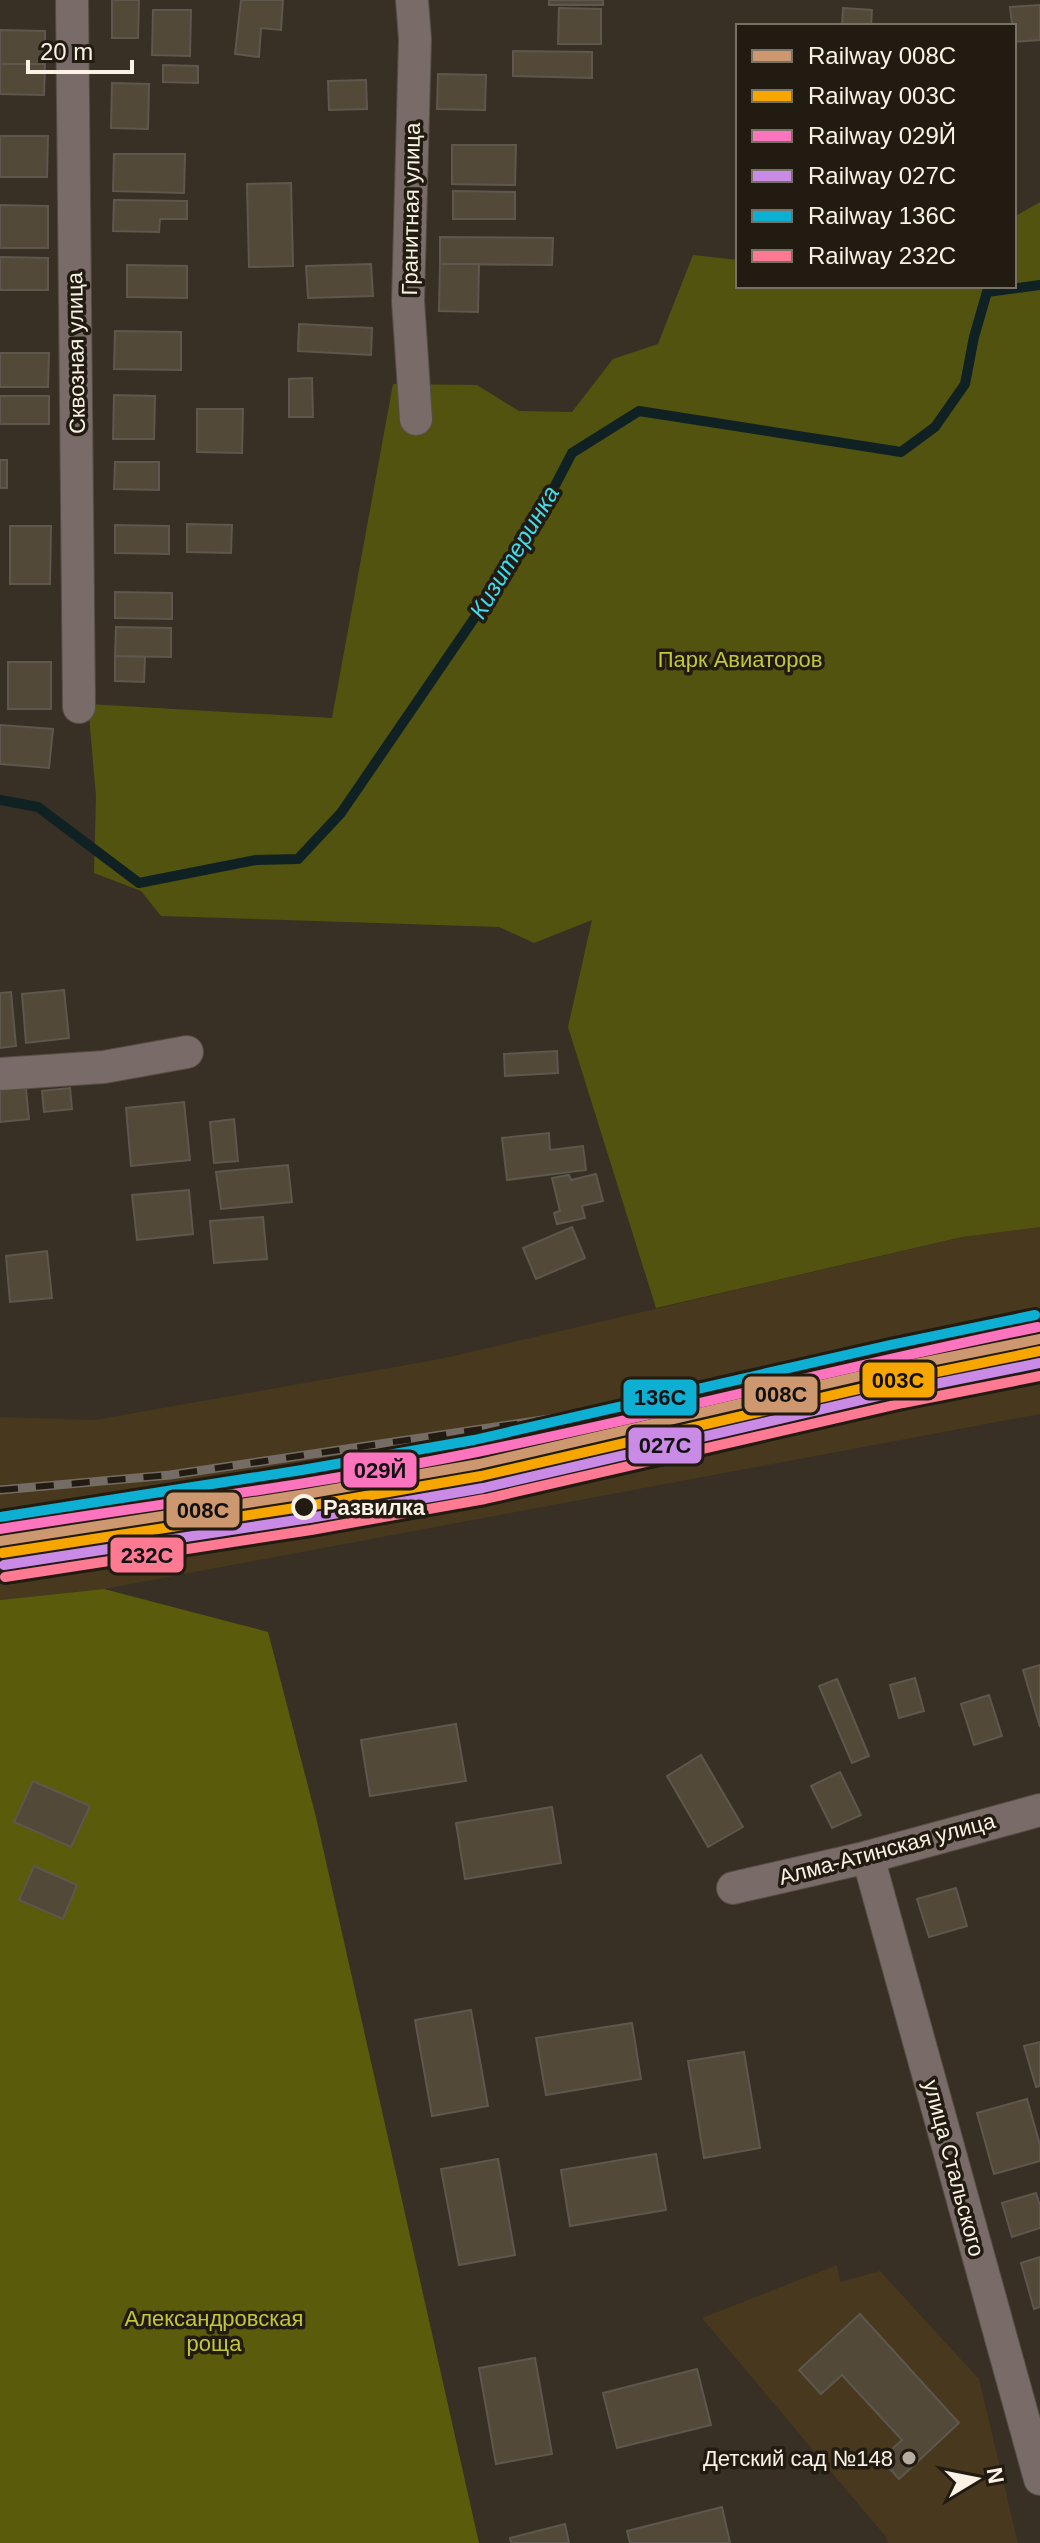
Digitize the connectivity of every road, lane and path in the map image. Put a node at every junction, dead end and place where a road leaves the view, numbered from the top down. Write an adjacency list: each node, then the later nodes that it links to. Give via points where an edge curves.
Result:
1 (72, 0): 4 (street, Сквозная улица)
2 (412, 0): 3 (street, Гранитная улица, via 408,301)
3 (416, 419)
4 (79, 707)
5 (187, 1052): 6 (street, via 104,1067)
6 (0, 1074)
7 (1040, 1810): 8 (street, Алма-Атинская улица)
8 (868, 1857): 9 (street, Алма-Атинская улица); 10 (street, улица Стальского)
9 (733, 1888)
10 (1040, 2479)

